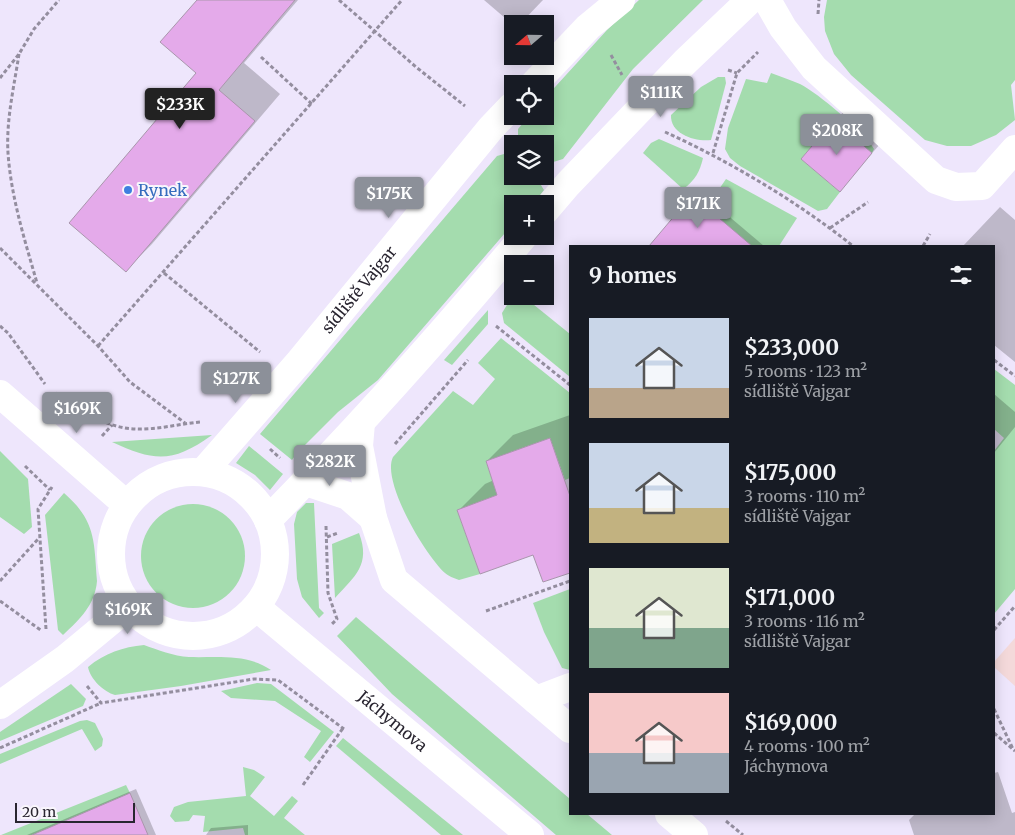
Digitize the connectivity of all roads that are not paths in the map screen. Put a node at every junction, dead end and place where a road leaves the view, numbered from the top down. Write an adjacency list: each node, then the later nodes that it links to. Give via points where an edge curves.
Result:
1 (621, 0): 4 (street, via 588,27)
2 (750, 0): 7 (street, via 647,101)
3 (767, 0): 6 (street, via 783,28 814,68 936,180 956,187 982,186)
4 (543, 75)
5 (504, 114): 11 (street, sídliště Vajgar, via 300,362)
6 (1015, 149)
7 (554, 200)
8 (516, 245): 10 (street)
9 (0, 394): 13 (street)
10 (361, 423): 12 (street); 14 (street, via 359,446)
11 (203, 472): 13 (street, via 160,478); 15 (street, via 219,476 241,488)
12 (306, 482): 14 (street, via 348,496); 15 (street)
13 (127, 505): 16 (street, via 118,520 111,556 119,591)
14 (373, 518): 19 (street, via 394,580)
15 (268, 520): 17 (street, via 274,538 273,575)
16 (129, 606): 17 (street, via 144,620 182,636 203,636 228,628); 20 (street, via 65,659)
17 (256, 608): 23 (street, Jáchymova)
18 (569, 687): 19 (street)
19 (536, 700): 21 (street)
20 (0, 705)
21 (569, 728)
22 (670, 815): 24 (street)
23 (530, 835)
24 (694, 835)

